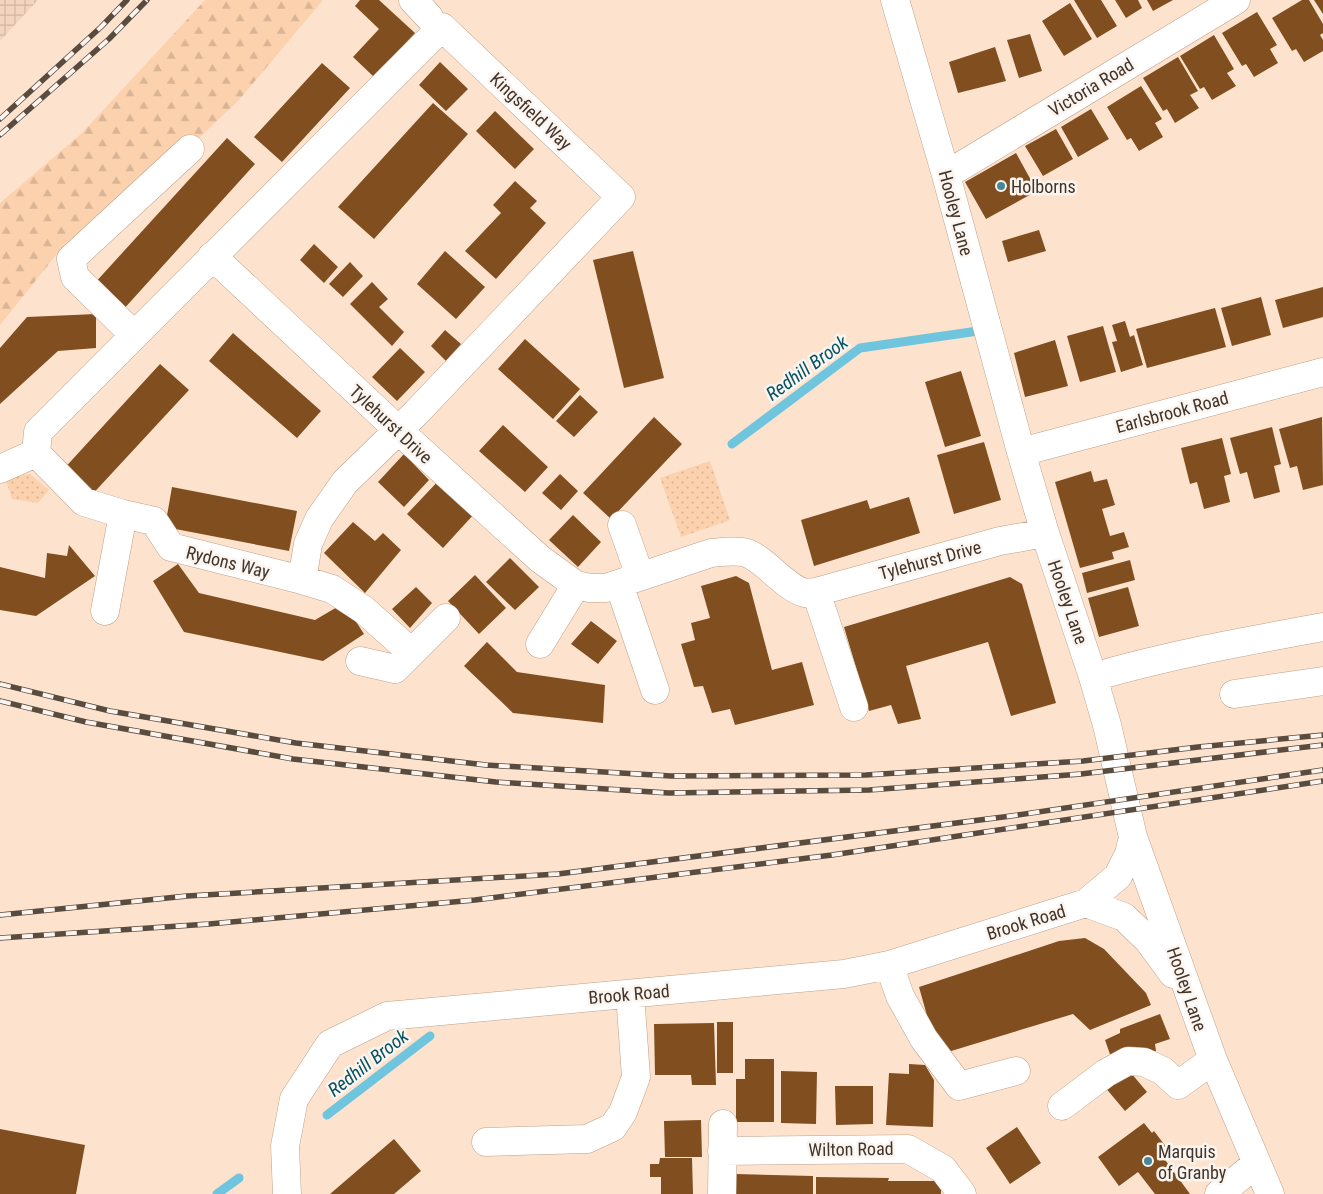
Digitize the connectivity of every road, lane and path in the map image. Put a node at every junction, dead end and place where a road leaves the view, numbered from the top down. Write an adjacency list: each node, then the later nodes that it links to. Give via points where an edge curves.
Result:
1 (895, 0): 4 (street, Hooley Lane)
2 (1236, 0): 4 (street, Victoria Road)
3 (190, 150): 6 (street, via 71,258 74,277)
4 (946, 175): 9 (street, Hooley Lane)
5 (212, 256): 6 (street); 8 (street, Tylehurst Drive); 8 (street, Kingsfield Way, via 442,27 621,197)
6 (134, 335): 10 (street, via 38,432)
7 (1323, 372): 9 (street, Earlsbrook Road)
8 (398, 430): 15 (street, via 344,482 319,519 308,544); 17 (street, Tylehurst Drive, via 540,559)
9 (1021, 452): 14 (street, Hooley Lane)
10 (36, 453): 11 (street); 12 (street, Rydons Way, via 84,502)
11 (0, 469)
12 (123, 514): 15 (street, Rydons Way, via 154,521 171,548); 19 (street)
13 (622, 525): 16 (street)
14 (1045, 533): 18 (street, Tylehurst Drive, via 1000,541); 25 (street, Hooley Lane)
15 (302, 580): 23 (street, Rydons Way, via 332,589 364,610)
16 (630, 580): 17 (street, Tylehurst Drive, via 606,588); 18 (street, Tylehurst Drive, via 712,553 745,553 757,558 793,587 806,593); 27 (street)
17 (576, 585): 22 (street)
18 (816, 592): 29 (street)
19 (105, 612)
20 (446, 618): 23 (street)
21 (1323, 627): 25 (street, via 1225,645)
22 (540, 644)
23 (411, 652): 24 (street, via 395,669)
24 (360, 661)
25 (1093, 677): 30 (street, Hooley Lane, via 1108,725)
26 (1323, 681): 28 (street)
27 (655, 690)
28 (1234, 694)
29 (854, 708)
30 (1133, 837): 31 (street, Brook Road, via 1118,876); 34 (street, Hooley Lane)
31 (1086, 903): 32 (street, Brook Road); 34 (street, Brook Road, via 1124,917 1148,940)
32 (889, 965): 33 (street, Brook Road, via 844,974); 36 (street, via 900,996 924,1039 959,1086)
33 (630, 994): 38 (street, via 636,1078 613,1128 587,1139); 40 (street, Brook Road, via 387,1016 330,1044 294,1099 286,1146)
34 (1189, 996): 35 (street, Hooley Lane)
35 (1213, 1060): 37 (street, via 1178,1085 1163,1071 1144,1062 1128,1061); 39 (street, Hooley Lane)
36 (1016, 1071)
37 (1062, 1106)
38 (486, 1142)
39 (1256, 1164): 43 (street); 44 (street, Hooley Lane)
40 (287, 1194)
41 (722, 1194): 42 (street, Wilton Road, via 722,1137 908,1149 943,1169)
42 (962, 1194)
43 (1219, 1194)
44 (1270, 1194)

